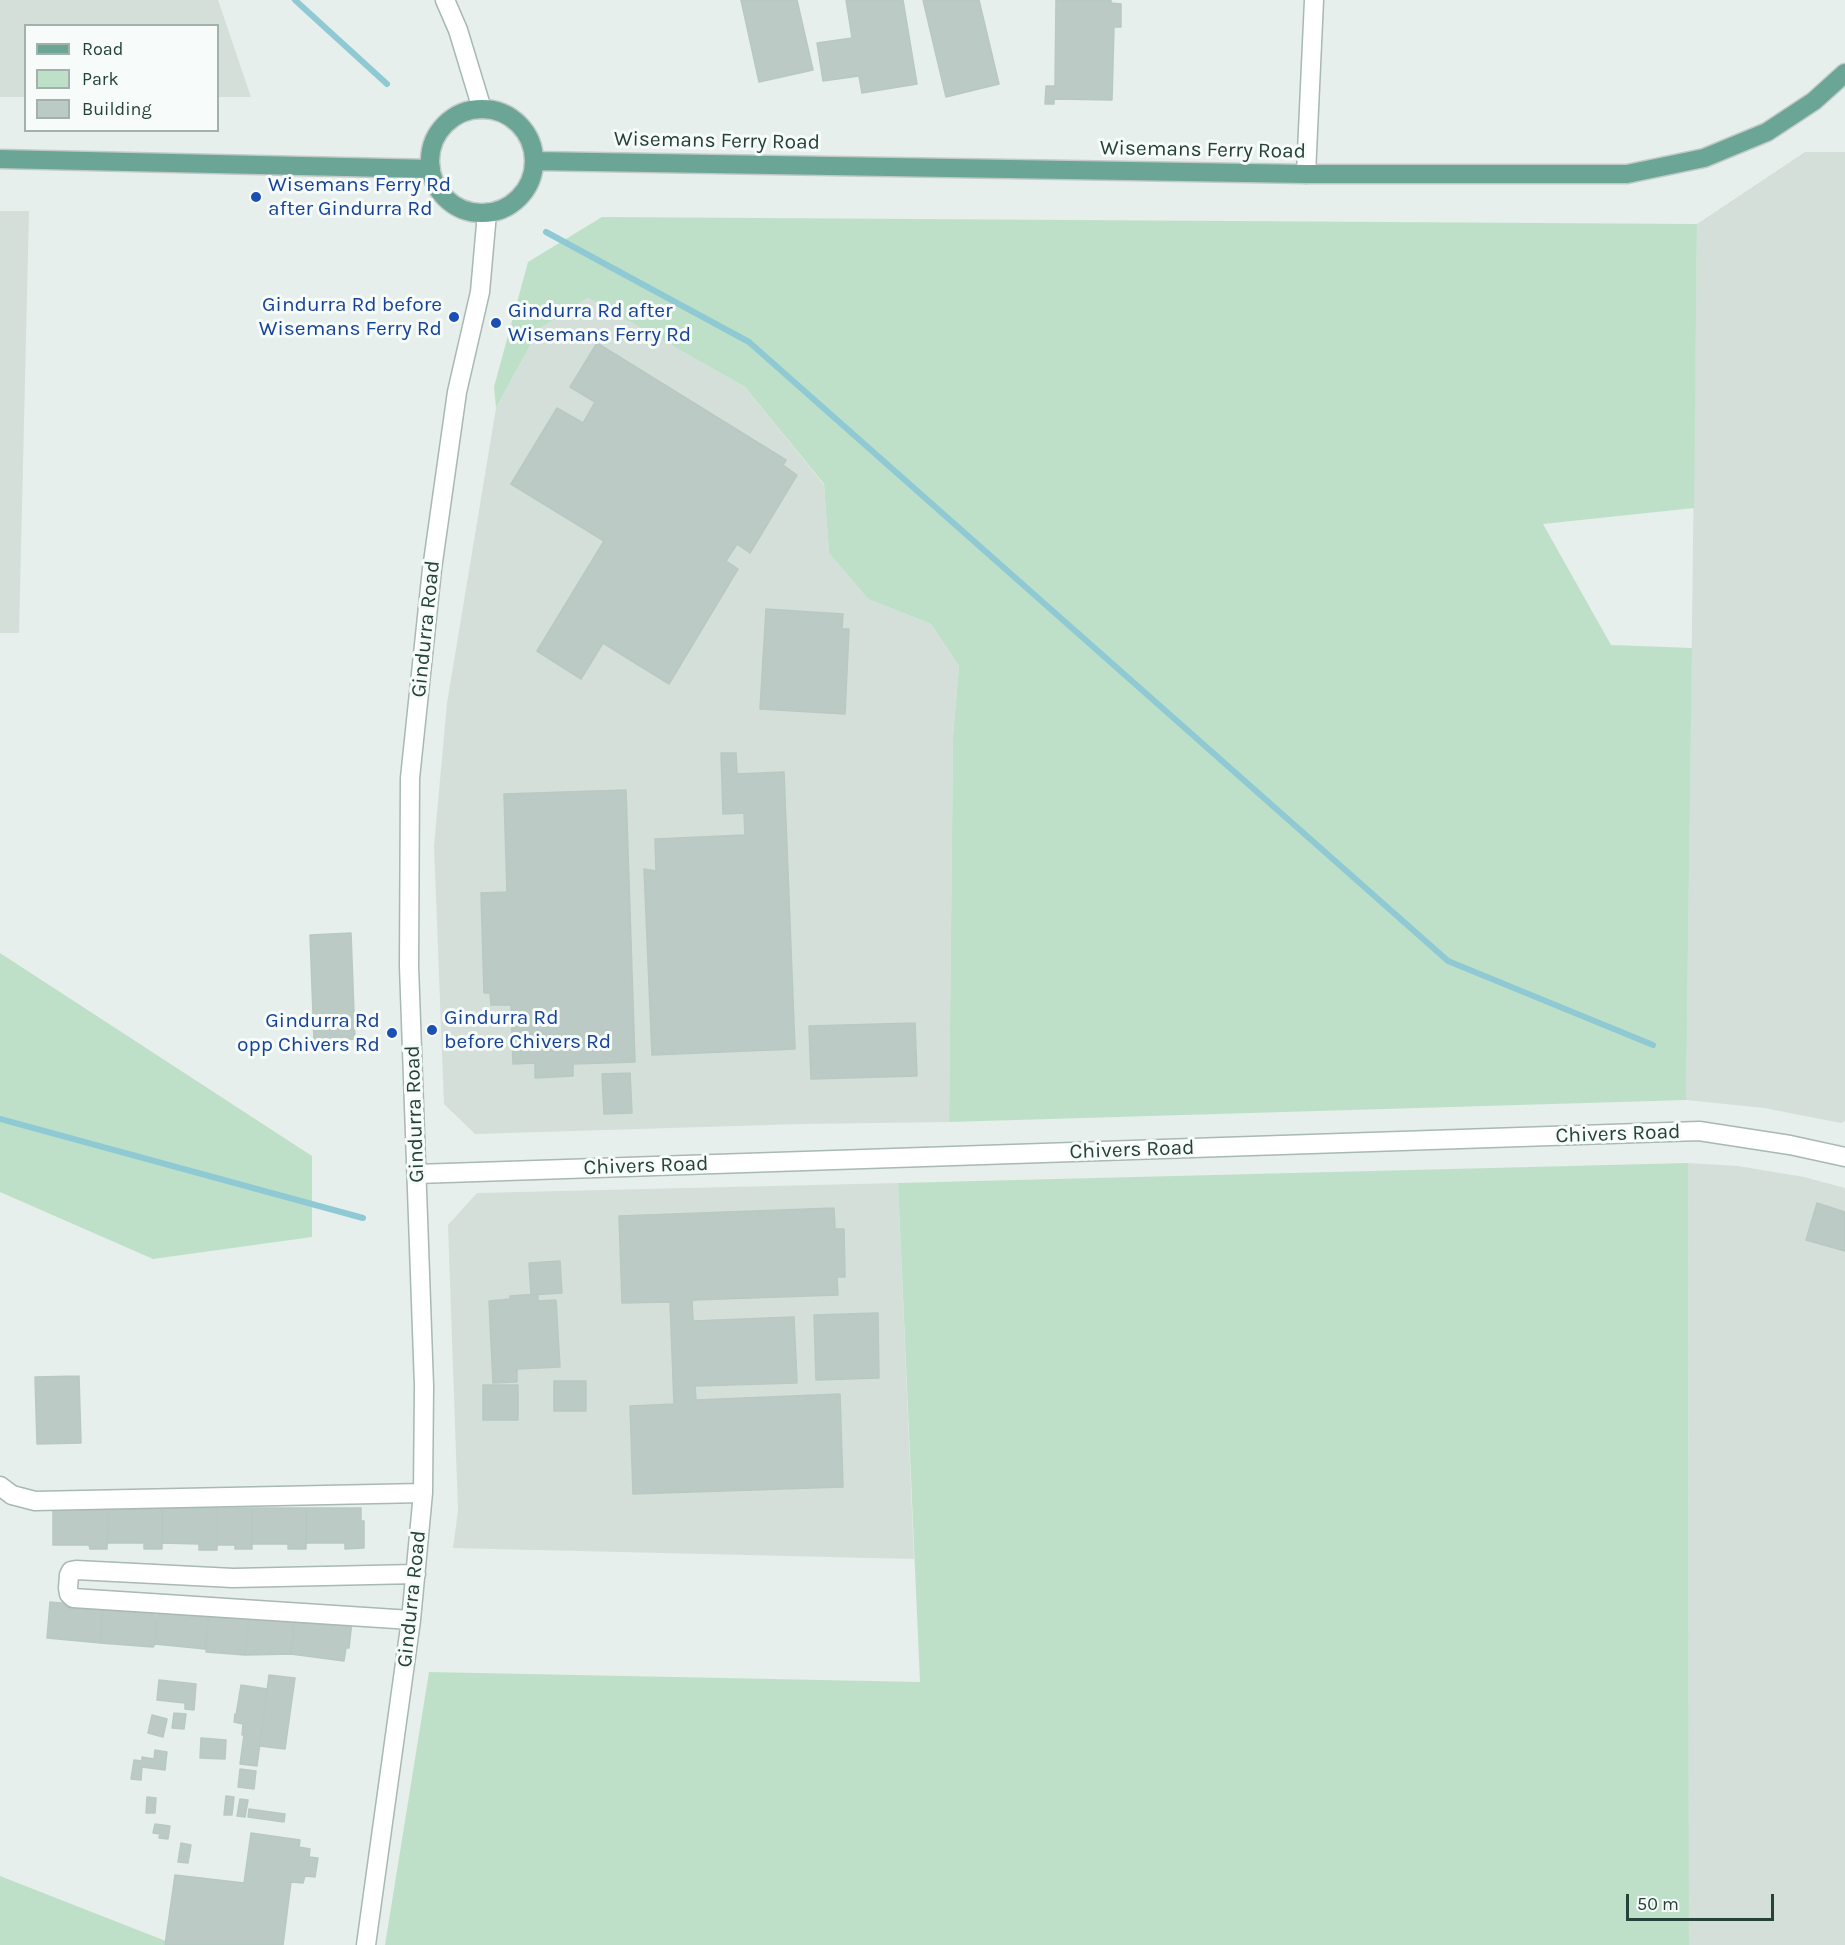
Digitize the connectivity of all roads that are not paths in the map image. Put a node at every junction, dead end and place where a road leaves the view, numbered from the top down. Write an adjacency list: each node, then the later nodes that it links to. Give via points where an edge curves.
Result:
1 (446, 0): 4 (street)
2 (1314, 0): 8 (street)
3 (1845, 74): 8 (main road, Wisemans Ferry Road, via 1814,101 1767,132 1704,158 1627,174)
4 (482, 109): 6 (main road, via 513,118 532,145); 7 (main road, via 467,111 442,128 432,148)
5 (0, 159): 7 (main road)
6 (534, 161): 8 (main road, Wisemans Ferry Road); 9 (main road, via 532,176 515,202)
7 (430, 169): 9 (main road, via 435,184 456,207)
8 (1306, 174)
9 (487, 213): 11 (street, Gindurra Road, via 480,291 457,392 432,569 410,778 410,966)
10 (1845, 1158): 11 (street, Chivers Road, via 1699,1131)
11 (417, 1174): 13 (street, Gindurra Road, via 424,1386)
12 (0, 1486): 13 (street, via 35,1501)
13 (423, 1493): 14 (street, Gindurra Road)
14 (416, 1574): 15 (street, Gindurra Road); 15 (street, via 233,1578 76,1570 69,1575 69,1594 73,1598)
15 (411, 1620): 16 (street, Gindurra Road)
16 (366, 1945)

